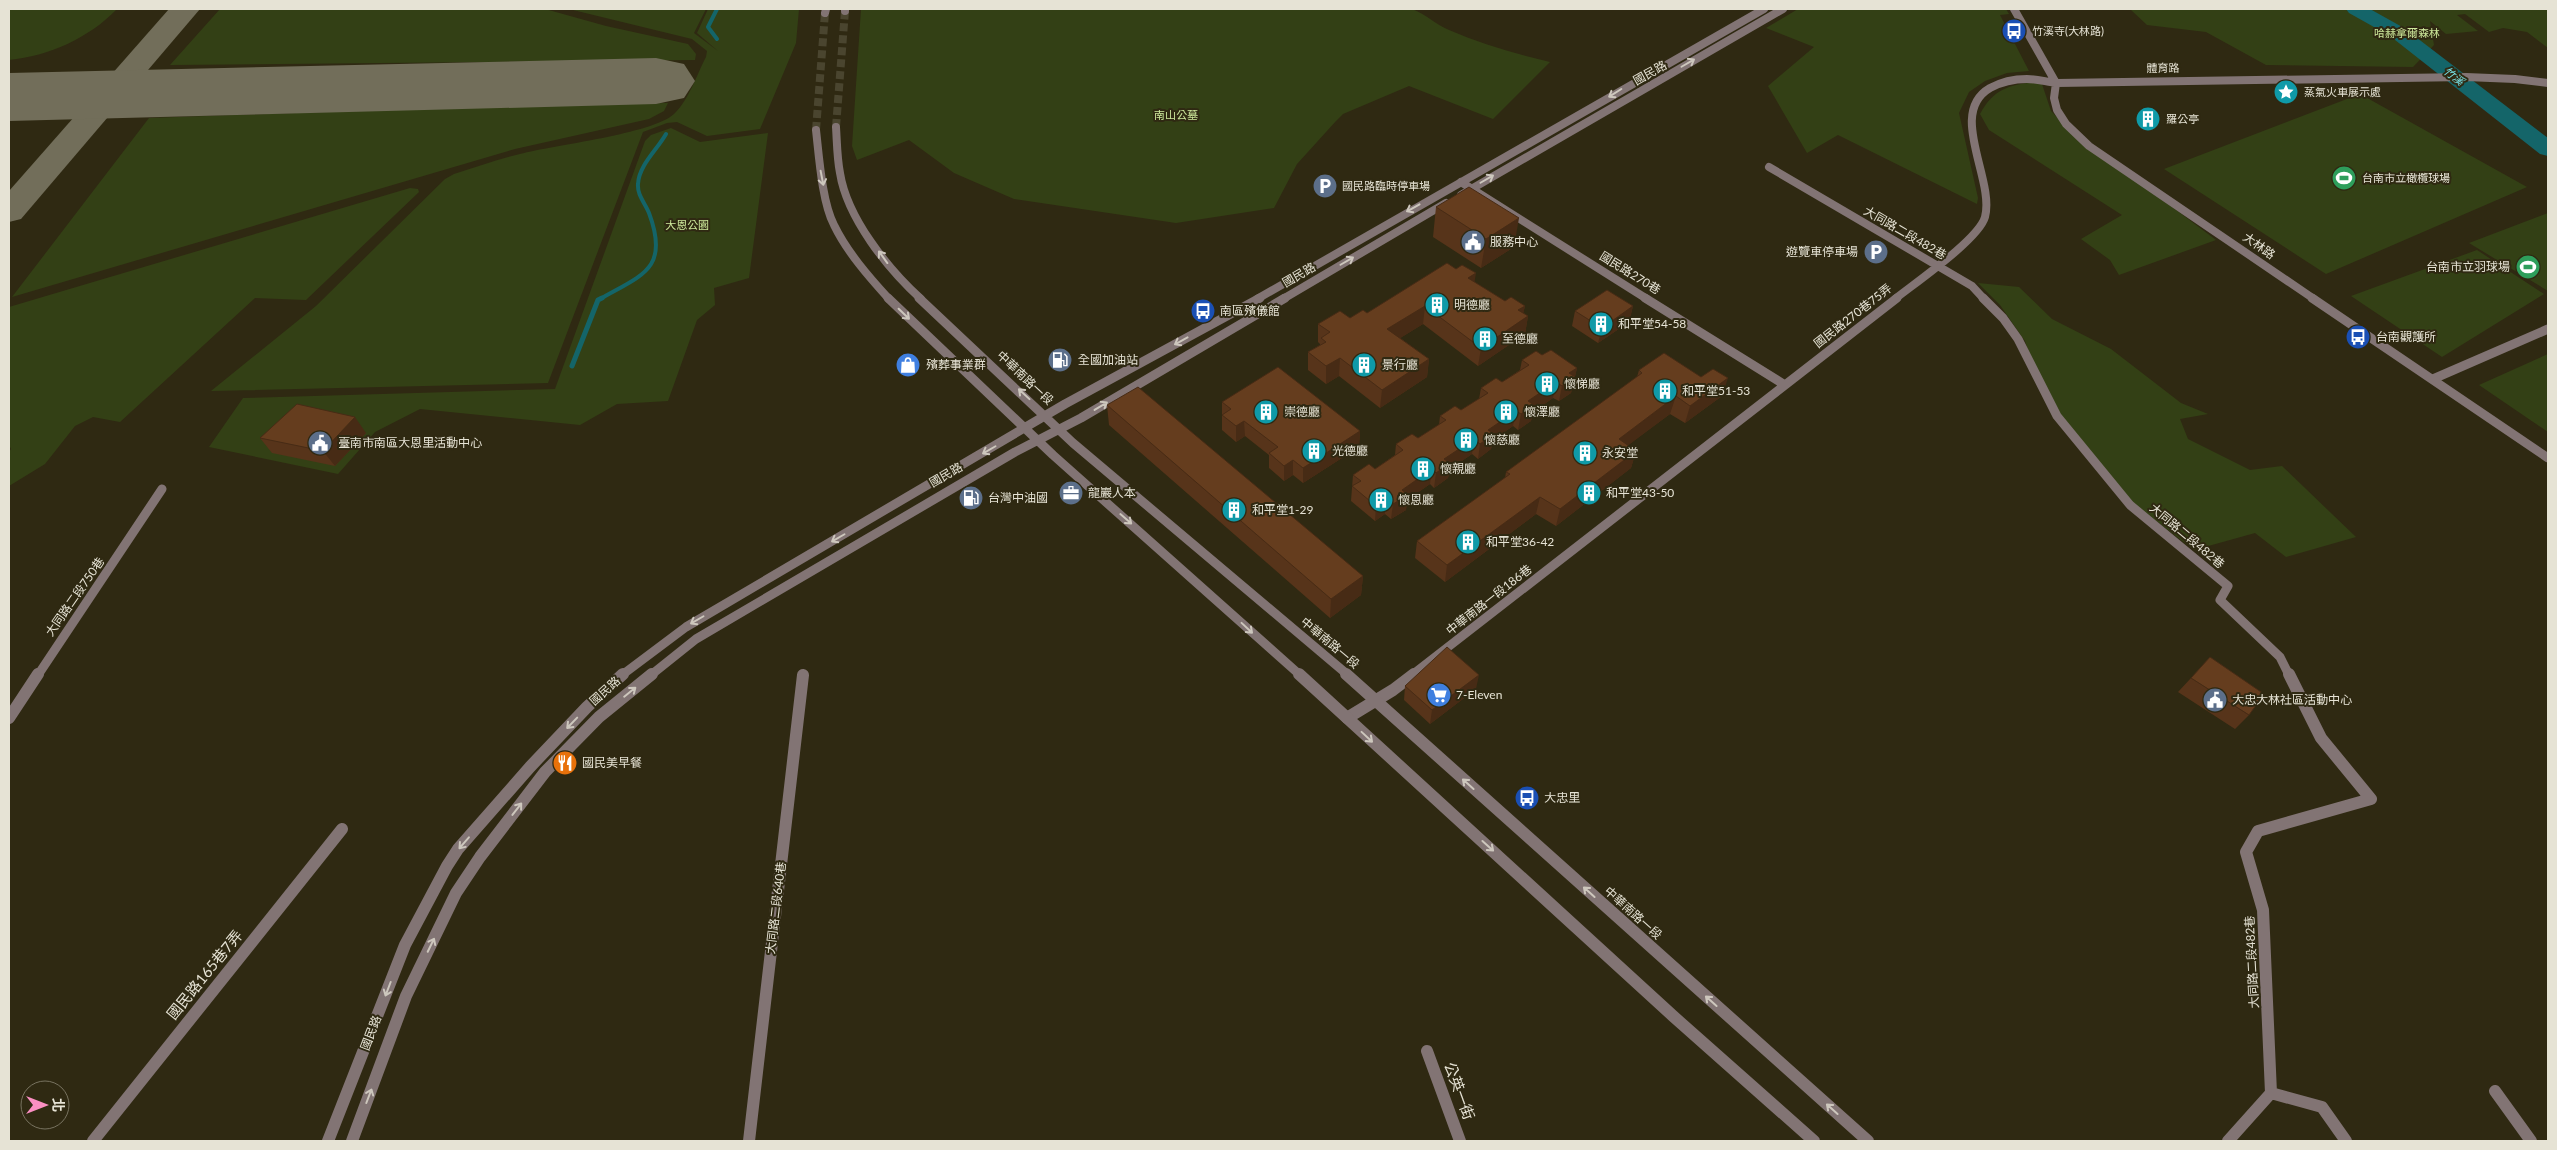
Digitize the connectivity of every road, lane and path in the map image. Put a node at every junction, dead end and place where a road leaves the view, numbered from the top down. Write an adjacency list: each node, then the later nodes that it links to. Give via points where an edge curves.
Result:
1 (1764, 9): 9 (street, 國民路, one-way to 9)
2 (1783, 9): 10 (street, 國民路, one-way to 2)
3 (2014, 9): 5 (street, 大林路)
4 (2548, 82): 5 (street, 體育路, via 2479,76)
5 (2056, 83): 11 (street, 體育路, via 2032,78 2008,81 1977,99 1972,109 1972,131 1988,195 1988,212 1978,232); 13 (street, 大林路, via 2054,98 2057,110 2066,124 2089,146)
6 (836, 127): 15 (street, 中華南路一段, one-way to 6, via 910,289 884,260 856,218 840,174)
7 (816, 130): 16 (street, one-way to 16, via 821,176 833,224 869,277 902,313)
8 (1769, 166): 11 (street, 大同路二段482巷)
9 (1461, 182): 10 (street, 國民路270巷); 15 (street, 國民路, one-way to 15)
10 (1472, 188): 14 (street, 國民路270巷); 17 (street, 國民路, one-way to 10)
11 (1937, 266): 14 (street, 國民路270巷75弄); 28 (street, 大同路二段482巷, via 1972,286 2003,318 2018,339 2057,416 2130,505 2228,586 2220,600 2280,657 2321,738 2372,799 2258,831 2246,852 2263,910)
12 (2548, 329): 13 (street)
13 (2433, 379): 19 (street, 大林路)
14 (1785, 385): 22 (street, 中華南路一段186巷)
15 (1046, 416): 16 (street, 國民路); 17 (street, 中華南路一段)
16 (1027, 428): 18 (street); 30 (street, 國民路, one-way to 30, via 686,627 628,670 587,707 523,775 447,866 405,945)
17 (1058, 429): 18 (street, 國民路); 22 (street, 中華南路一段)
18 (1038, 440): 24 (street, one-way to 24); 31 (street, 國民路, one-way to 18, via 406,996 456,893 545,772 599,717 696,639)
19 (2548, 458)
20 (162, 489): 23 (street, 大同路二段750巷)
21 (803, 675): 32 (street, 大同路二段640巷)
22 (1376, 700): 24 (street, 中華南路一段186巷); 35 (street, 中華南路一段, one-way to 22)
23 (9, 718)
24 (1347, 718): 34 (street, one-way to 34)
25 (342, 829): 29 (street, 國民路165巷7弄)
26 (1427, 1051): 33 (street, 公英一街)
27 (2495, 1091): 38 (street)
28 (2271, 1093): 36 (street); 37 (street, via 2322,1107)
29 (93, 1141)
30 (328, 1141)
31 (352, 1141)
32 (749, 1141)
33 (1460, 1141)
34 (1814, 1141)
35 (1868, 1141)
36 (2228, 1141)
37 (2346, 1141)
38 (2531, 1141)

